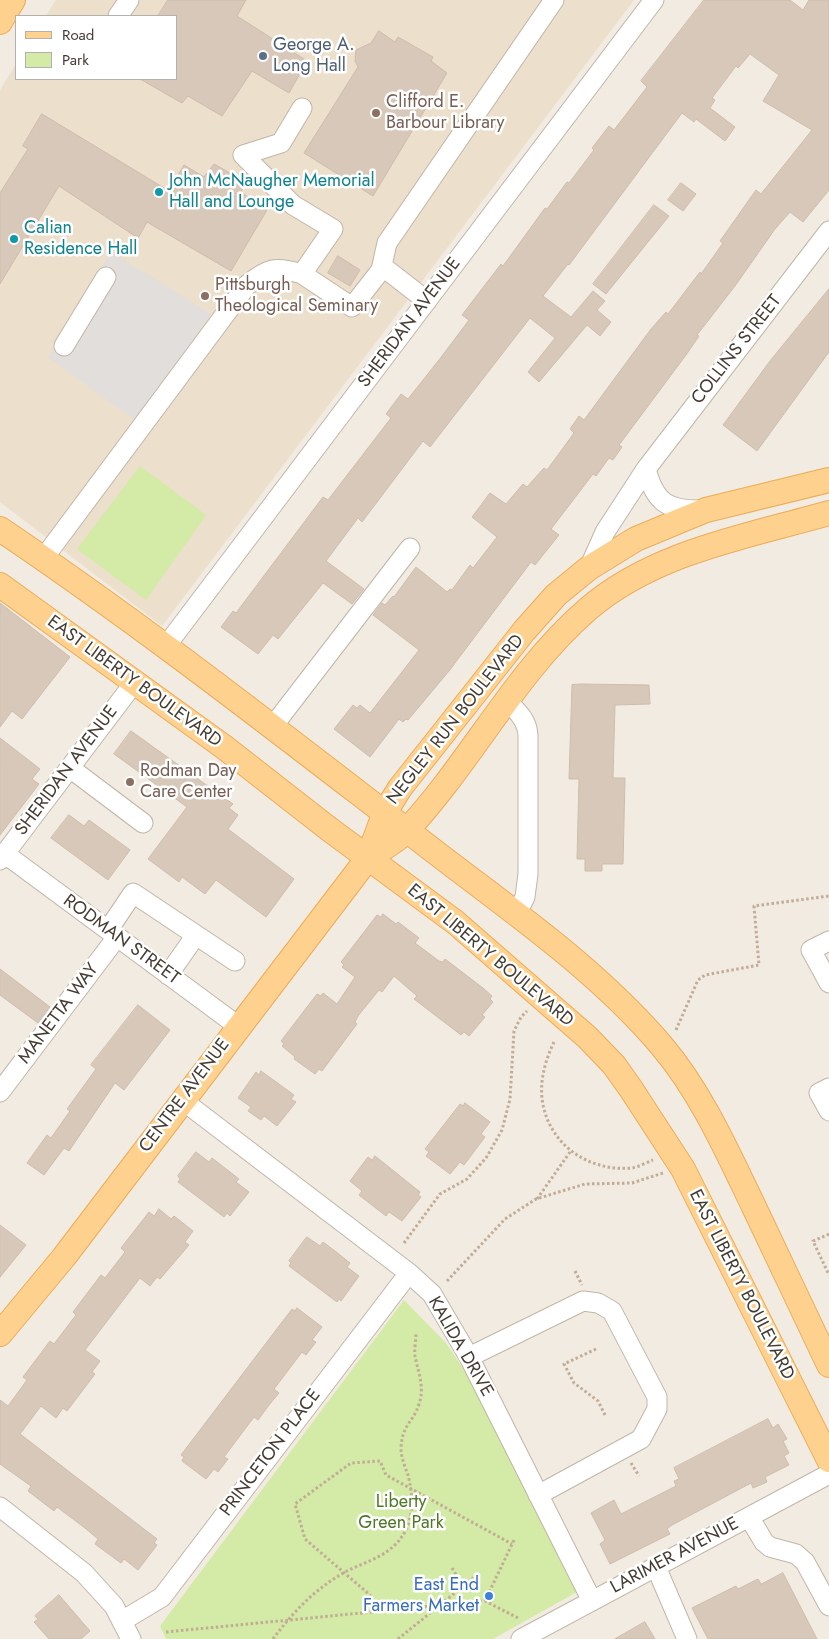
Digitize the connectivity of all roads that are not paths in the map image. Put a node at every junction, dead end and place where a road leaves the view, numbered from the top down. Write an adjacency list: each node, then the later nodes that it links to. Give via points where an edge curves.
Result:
1 (129, 0): 4 (street)
2 (554, 0): 7 (street, via 387,243)
3 (654, 0): 10 (street, SHERIDAN AVENUE)
4 (119, 15)
5 (302, 108): 8 (street, via 280,143 243,155 293,205 333,229)
6 (829, 231): 12 (street, COLLINS STREET)
7 (382, 266): 8 (street, via 352,307); 10 (street)
8 (302, 274): 18 (street, via 269,269 247,285)
9 (106, 277): 11 (street)
10 (427, 301): 21 (street, SHERIDAN AVENUE)
11 (64, 346)
12 (646, 468): 14 (street, via 650,487 663,503 683,511); 19 (street, COLLINS STREET, via 605,532)
13 (829, 480): 14 (main road, NEGLEY RUN BOULEVARD)
14 (706, 510): 19 (main road, NEGLEY RUN BOULEVARD, via 636,539)
15 (829, 513): 23 (main road, NEGLEY RUN BOULEVARD, via 670,561 626,582 589,609 554,643)
16 (0, 529): 18 (main road)
17 (410, 548): 24 (street)
18 (43, 559): 21 (main road)
19 (589, 568): 26 (main road, NEGLEY RUN BOULEVARD, via 556,595 524,632 400,788)
20 (0, 585): 22 (main road, EAST LIBERTY BOULEVARD)
21 (166, 646): 24 (main road)
22 (134, 682): 25 (street, SHERIDAN AVENUE); 30 (main road, EAST LIBERTY BOULEVARD)
23 (508, 702): 28 (main road, NEGLEY RUN BOULEVARD); 31 (street, via 523,718 528,735 528,874 526,897)
24 (273, 726): 26 (main road)
25 (70, 768): 27 (street); 29 (street, SHERIDAN AVENUE)
26 (385, 812): 28 (main road); 30 (main road, NEGLEY RUN BOULEVARD)
27 (143, 823)
28 (407, 831): 30 (main road, NEGLEY RUN BOULEVARD); 31 (main road)
29 (2, 857): 32 (street, RODMAN STREET)
30 (368, 858): 38 (main road, CENTRE AVENUE); 47 (main road, EAST LIBERTY BOULEVARD, via 454,922 541,1004 587,1037 614,1065 683,1169)
31 (516, 915): 46 (main road, via 616,998 662,1046 691,1087 715,1129)
32 (113, 934): 33 (street, MANETTA WAY, via 134,893); 36 (street, RODMAN STREET); 40 (street, MANETTA WAY)
33 (196, 935): 35 (street); 36 (street)
34 (829, 941): 37 (street, via 812,950)
35 (235, 961)
36 (168, 975): 38 (street, RODMAN STREET)
37 (829, 983)
38 (238, 1026): 41 (main road, CENTRE AVENUE)
39 (829, 1088): 42 (street, via 819,1093)
40 (0, 1092)
41 (182, 1100): 43 (street, KALIDA DRIVE); 44 (main road, CENTRE AVENUE, via 64,1257)
42 (829, 1111)
43 (410, 1273): 45 (street, KALIDA DRIVE, via 432,1294); 55 (street, PRINCETON PLACE, via 162,1597)
44 (0, 1334)
45 (469, 1357): 49 (street, KALIDA DRIVE); 49 (street, via 583,1301 598,1303 612,1310 657,1397 657,1409 641,1439)
46 (829, 1365)
47 (829, 1460)
48 (829, 1474): 51 (street, LARIMER AVENUE)
49 (538, 1495): 53 (street, KALIDA DRIVE)
50 (0, 1507): 55 (street, via 84,1573 114,1606)
51 (749, 1517): 52 (street, LARIMER AVENUE); 54 (street, via 770,1547 796,1554 805,1562)
52 (656, 1567): 53 (street, LARIMER AVENUE); 58 (street)
53 (592, 1601): 57 (street, LARIMER AVENUE)
54 (829, 1606)
55 (122, 1621): 56 (street)
56 (131, 1639)
57 (521, 1639)
58 (687, 1639)

